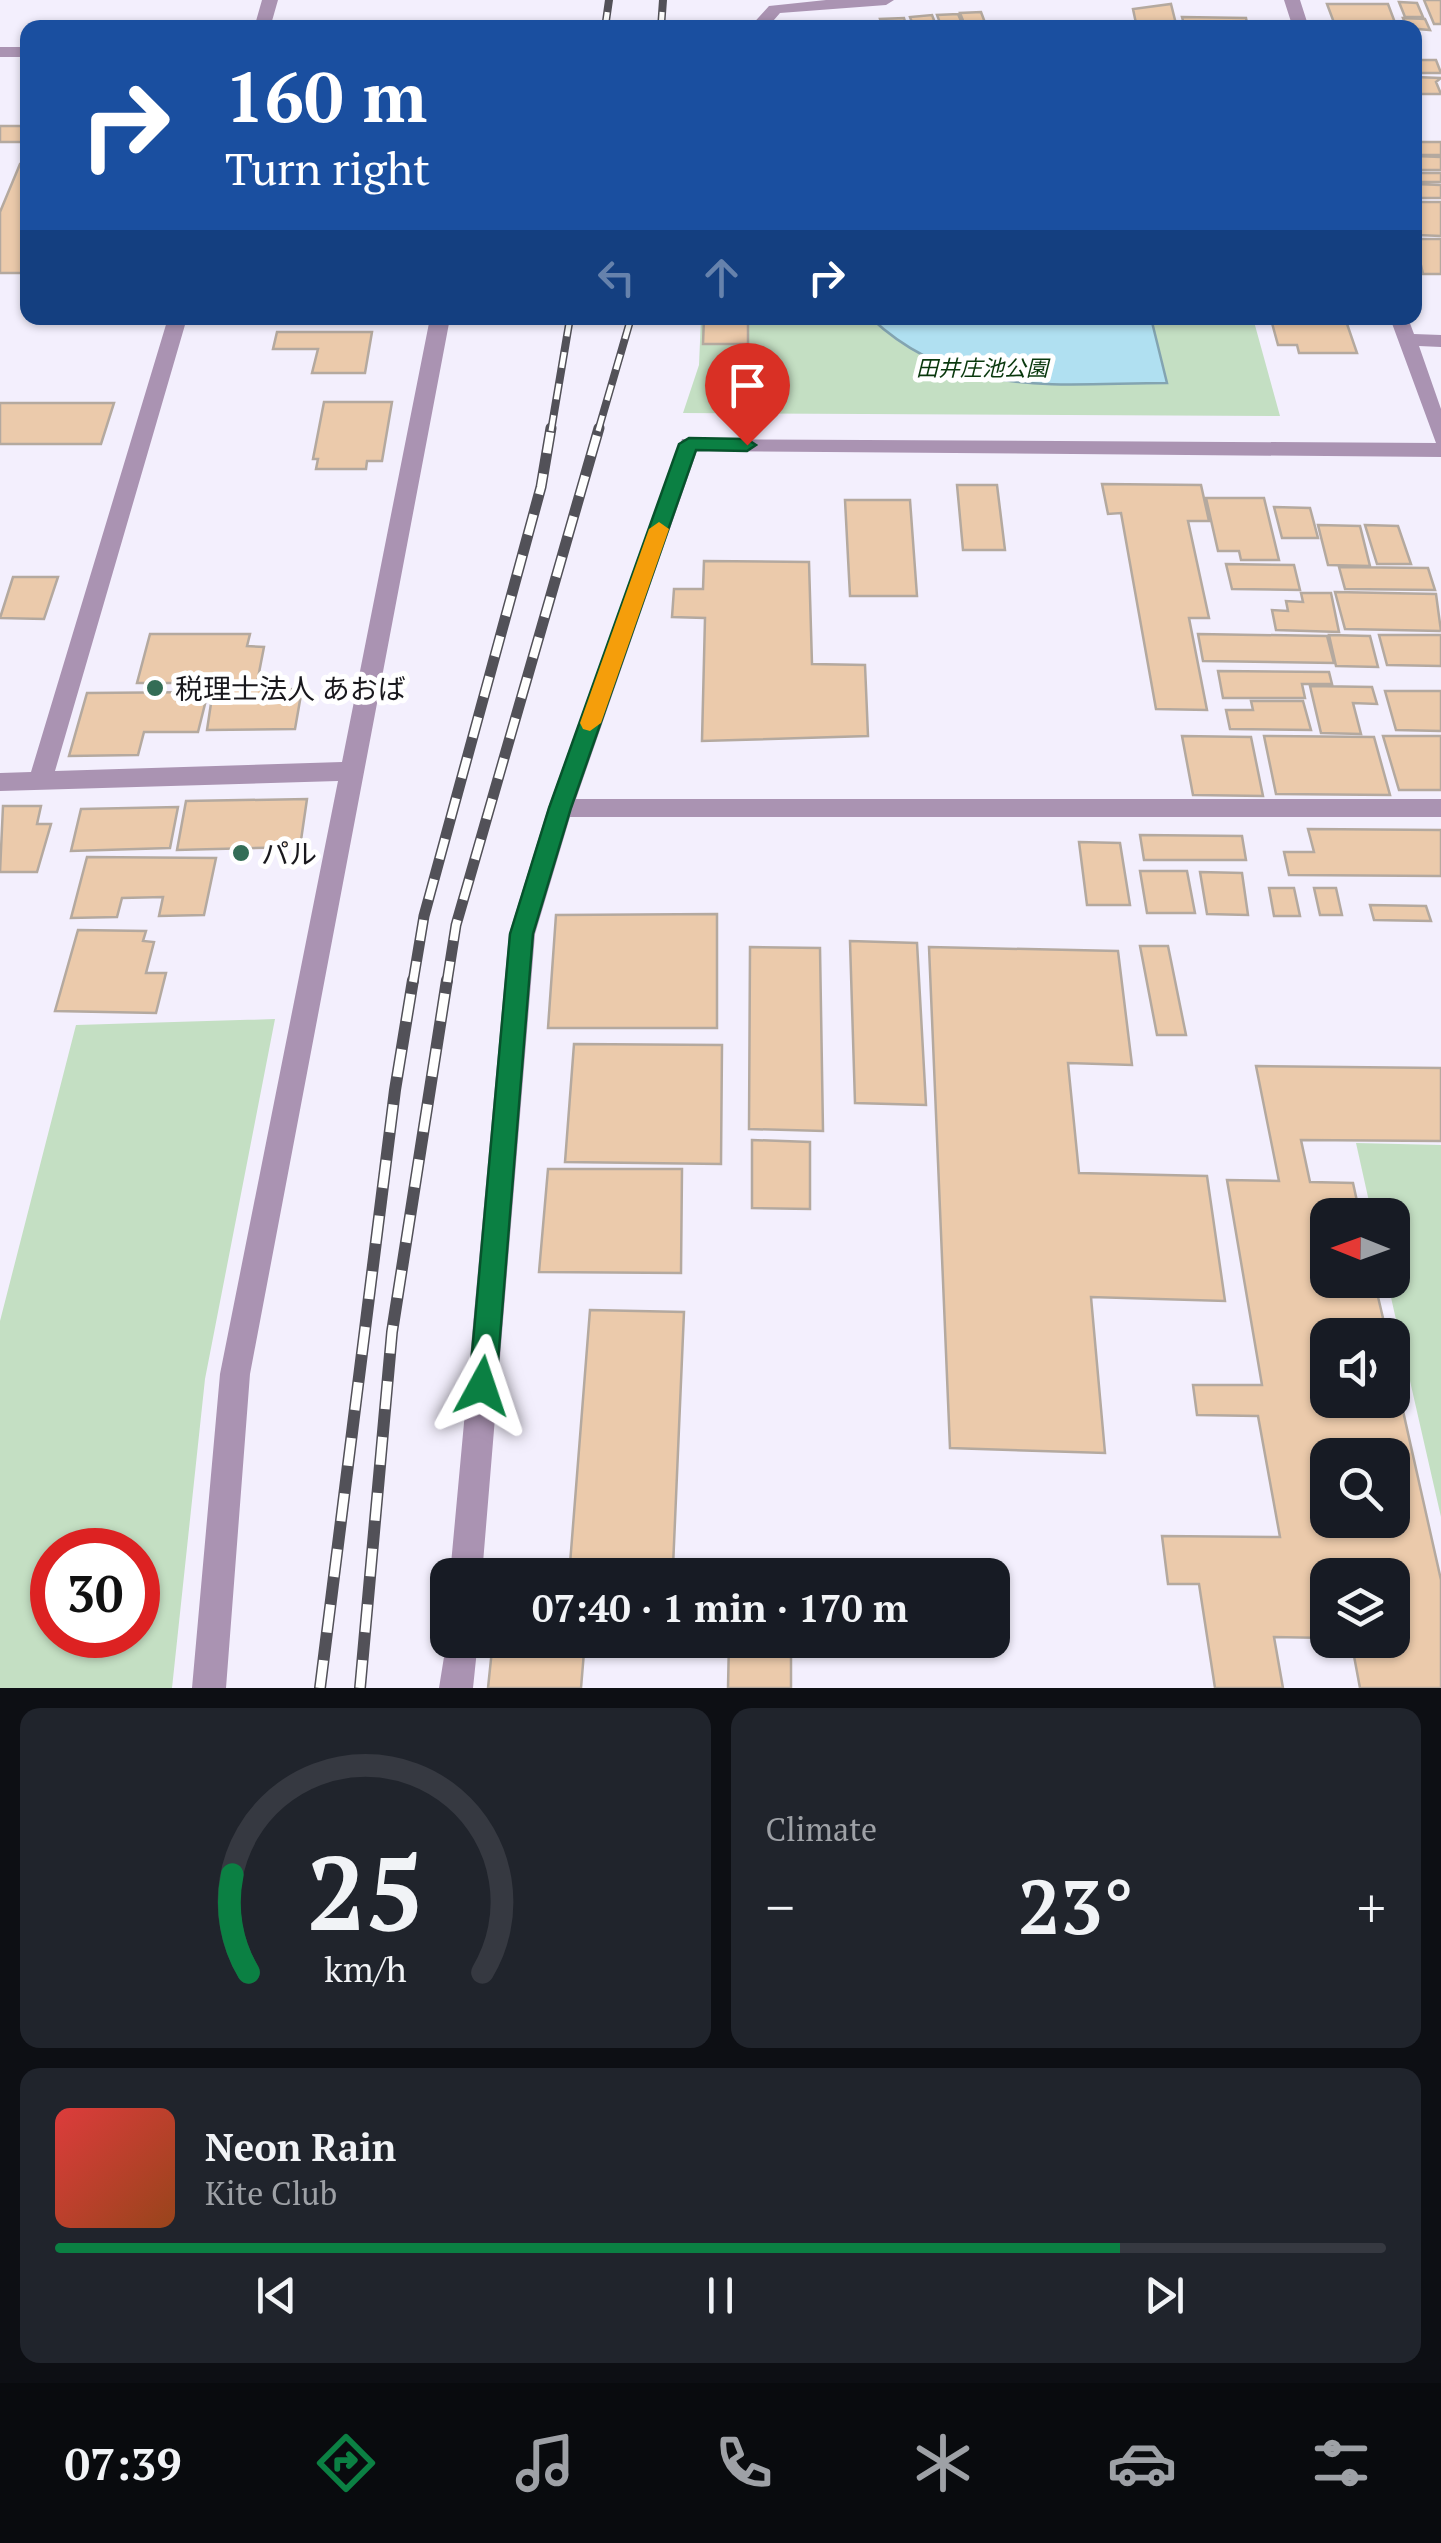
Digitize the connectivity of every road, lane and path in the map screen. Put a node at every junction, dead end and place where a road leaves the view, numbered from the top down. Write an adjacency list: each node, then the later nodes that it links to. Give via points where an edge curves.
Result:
1 (886, 0): 2 (street, via 774,9)
2 (764, 20)
3 (175, 325): 11 (street)
4 (439, 325): 10 (street)
5 (1401, 325): 6 (street)
6 (1406, 340): 7 (street); 8 (street)
7 (1441, 341)
8 (1441, 438)
9 (1441, 450): 13 (street, via 689,444)
10 (353, 771): 11 (street); 17 (street, via 235,1374)
11 (40, 781): 12 (street)
12 (0, 782)
13 (560, 808): 14 (street); 15 (street, via 522,934)
14 (1441, 808)
15 (467, 1558)
16 (458, 1658): 18 (street)
17 (209, 1688)
18 (456, 1688)

